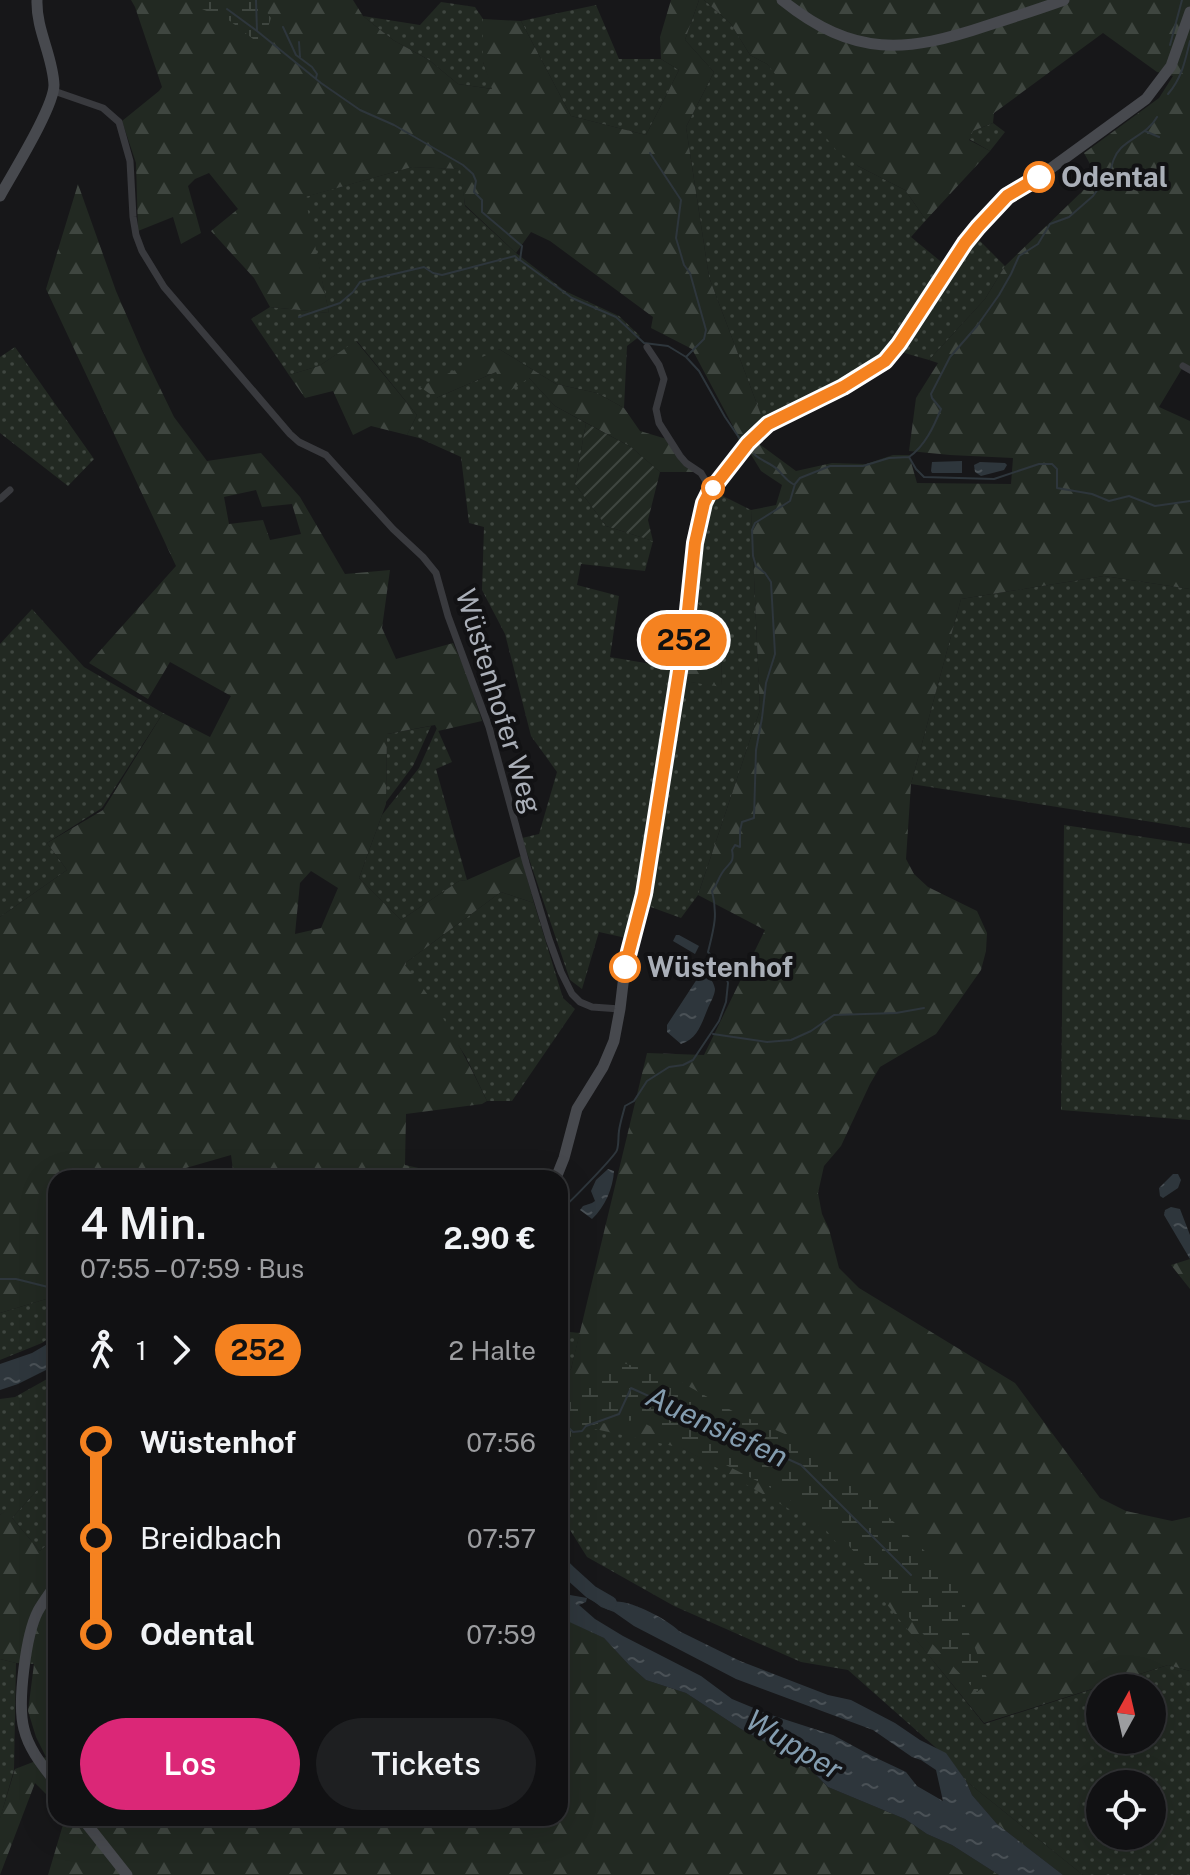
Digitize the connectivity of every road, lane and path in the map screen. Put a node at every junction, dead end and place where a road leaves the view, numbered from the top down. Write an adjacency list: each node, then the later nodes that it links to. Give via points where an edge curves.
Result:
1 (37, 0): 5 (main road)
2 (782, 0): 3 (main road, via 828,31 883,46 934,42)
3 (1064, 0)
4 (1190, 12): 9 (main road, via 1171,66 1146,99 999,203 965,243 890,356 843,387 768,424)
5 (54, 91): 6 (main road); 11 (street, Wüstenhofer Weg, via 103,108 119,122 131,166 135,229 164,287 290,434 326,455 436,573 489,727 561,972 580,1002)
6 (0, 196)
7 (647, 347): 9 (street, via 664,379 656,409 659,423)
8 (10, 490): 10 (street)
9 (711, 490): 11 (main road, via 695,543 644,894)
10 (0, 499)
11 (620, 1009): 12 (main road, via 610,1053 577,1109)
12 (559, 1170)
13 (48, 1596): 14 (main road, via 30,1635 22,1712 34,1755)
14 (48, 1773)
15 (88, 1826): 16 (main road)
16 (127, 1875)

